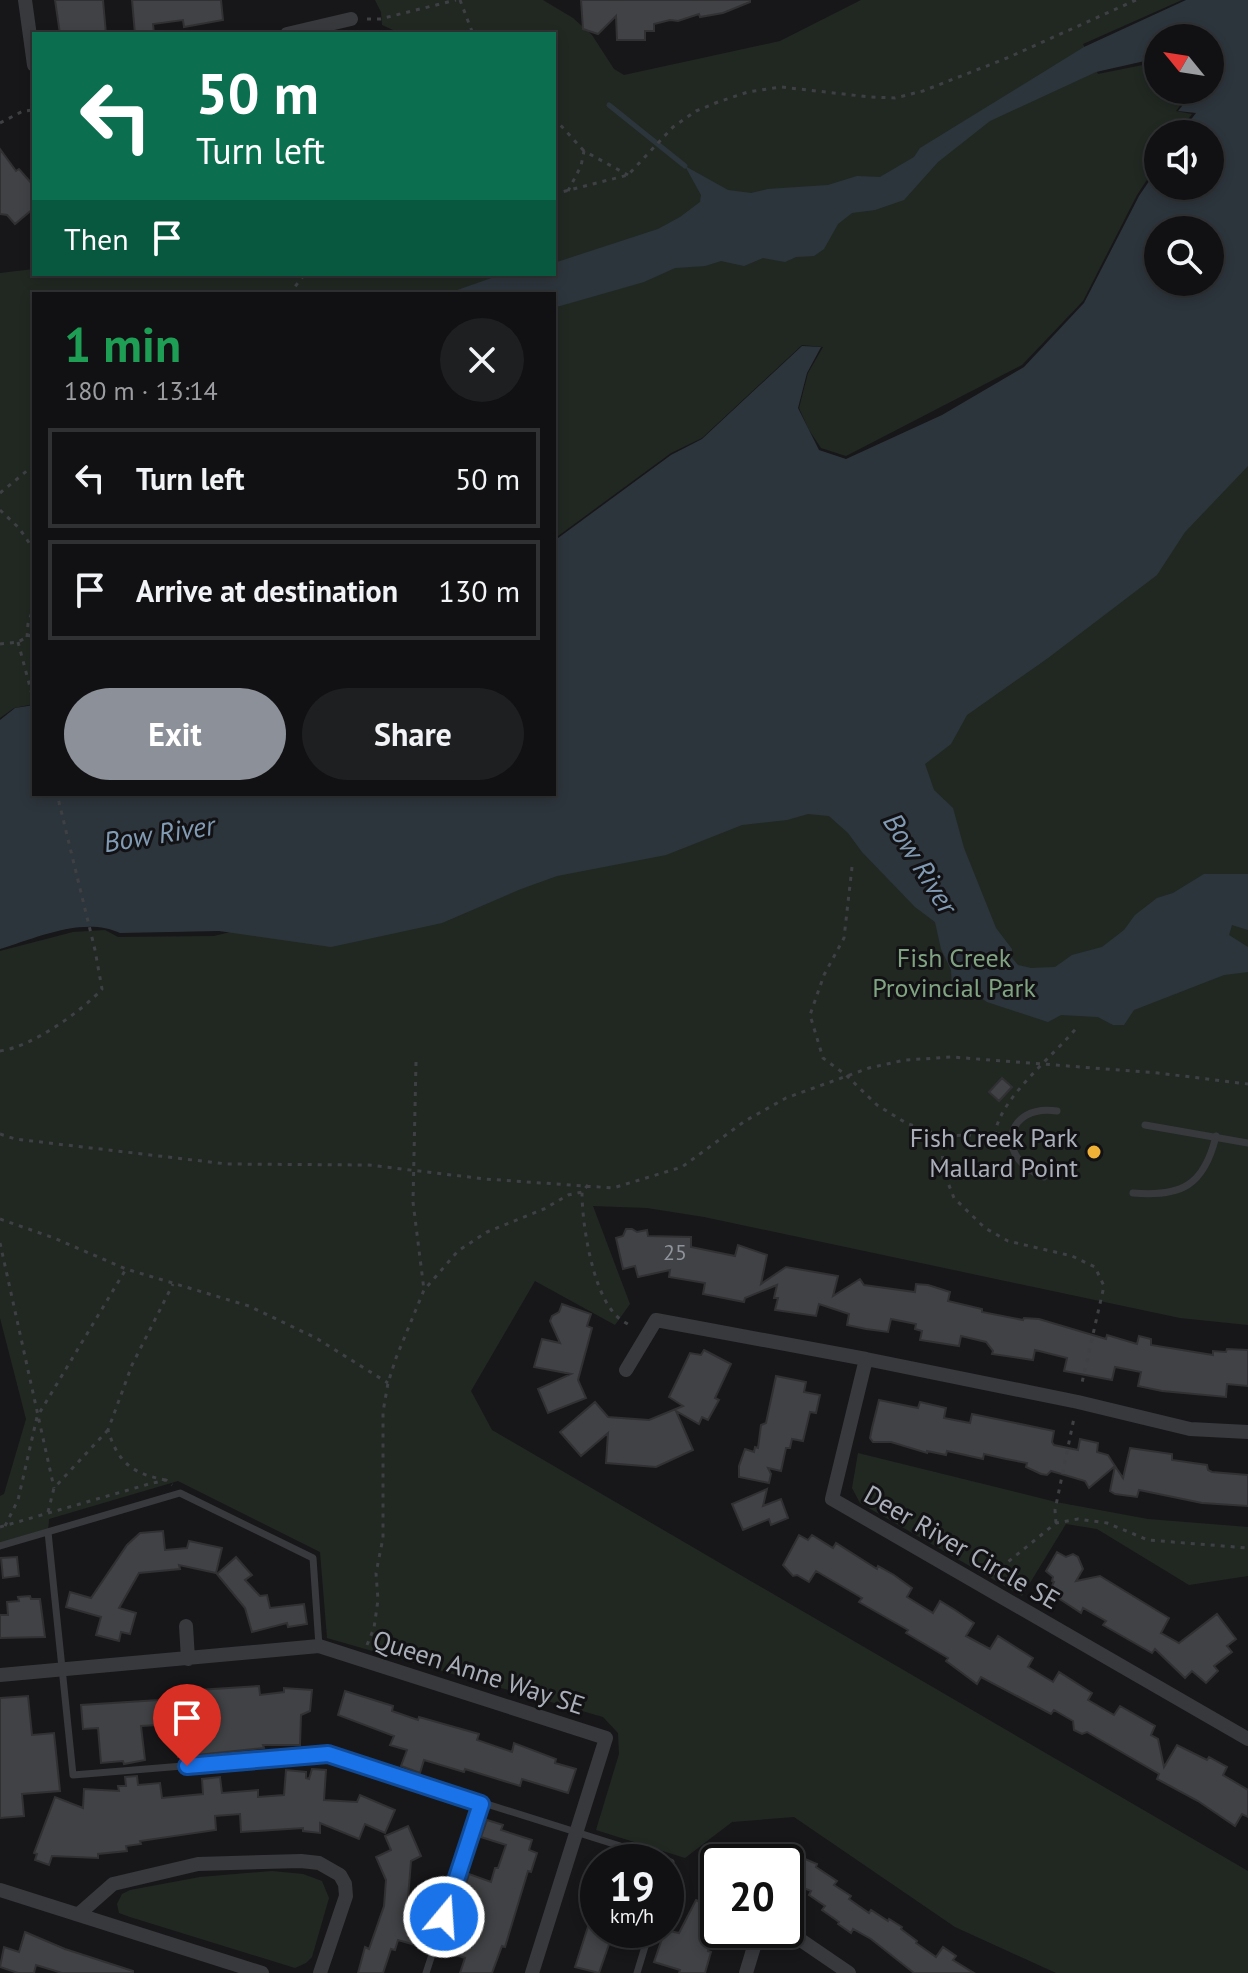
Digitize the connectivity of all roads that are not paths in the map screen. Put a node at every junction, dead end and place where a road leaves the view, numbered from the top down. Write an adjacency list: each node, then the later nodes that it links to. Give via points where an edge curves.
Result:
1 (25, 0): 4 (street)
2 (351, 19): 3 (street)
3 (296, 32)
4 (32, 51)
5 (1057, 1111): 9 (lane, via 1029,1114 1017,1124 1011,1143 1015,1158)
6 (1145, 1125): 7 (lane)
7 (1216, 1136): 8 (lane); 10 (lane, via 1205,1169 1184,1188 1162,1195)
8 (1248, 1143)
9 (1044, 1177)
10 (1133, 1193)
11 (866, 1359): 12 (street, via 656,1320); 13 (street, via 1190,1429); 21 (street, Deer River Circle SE, via 832,1499)
12 (626, 1370)
13 (1248, 1432)
14 (48, 1532): 15 (lane); 17 (lane, via 180,1493 313,1558); 19 (lane)
15 (0, 1546)
16 (186, 1626): 18 (street)
17 (319, 1646): 18 (street, Queen Anne Way SE); 23 (street, Queen Anne Way SE, via 606,1738)
18 (188, 1659): 19 (street, Queen Anne Way SE)
19 (63, 1669): 20 (street, Queen Anne Way SE); 22 (lane, via 73,1775 328,1754)
20 (0, 1675)
21 (1246, 1732)
22 (481, 1804): 23 (lane); 32 (lane)
23 (577, 1834): 24 (lane); 33 (street, Queen Anne Way SE)
24 (611, 1844)
25 (0, 1890): 26 (street)
26 (80, 1913): 30 (street); 31 (street, via 113,1884 198,1864 319,1863 340,1875 346,1896)
27 (804, 1942): 36 (street)
28 (645, 1948): 34 (lane)
29 (754, 1948): 35 (street)
30 (262, 1973)
31 (320, 1973)
32 (426, 1973)
33 (532, 1973)
34 (637, 1973)
35 (746, 1973)
36 (849, 1973)

